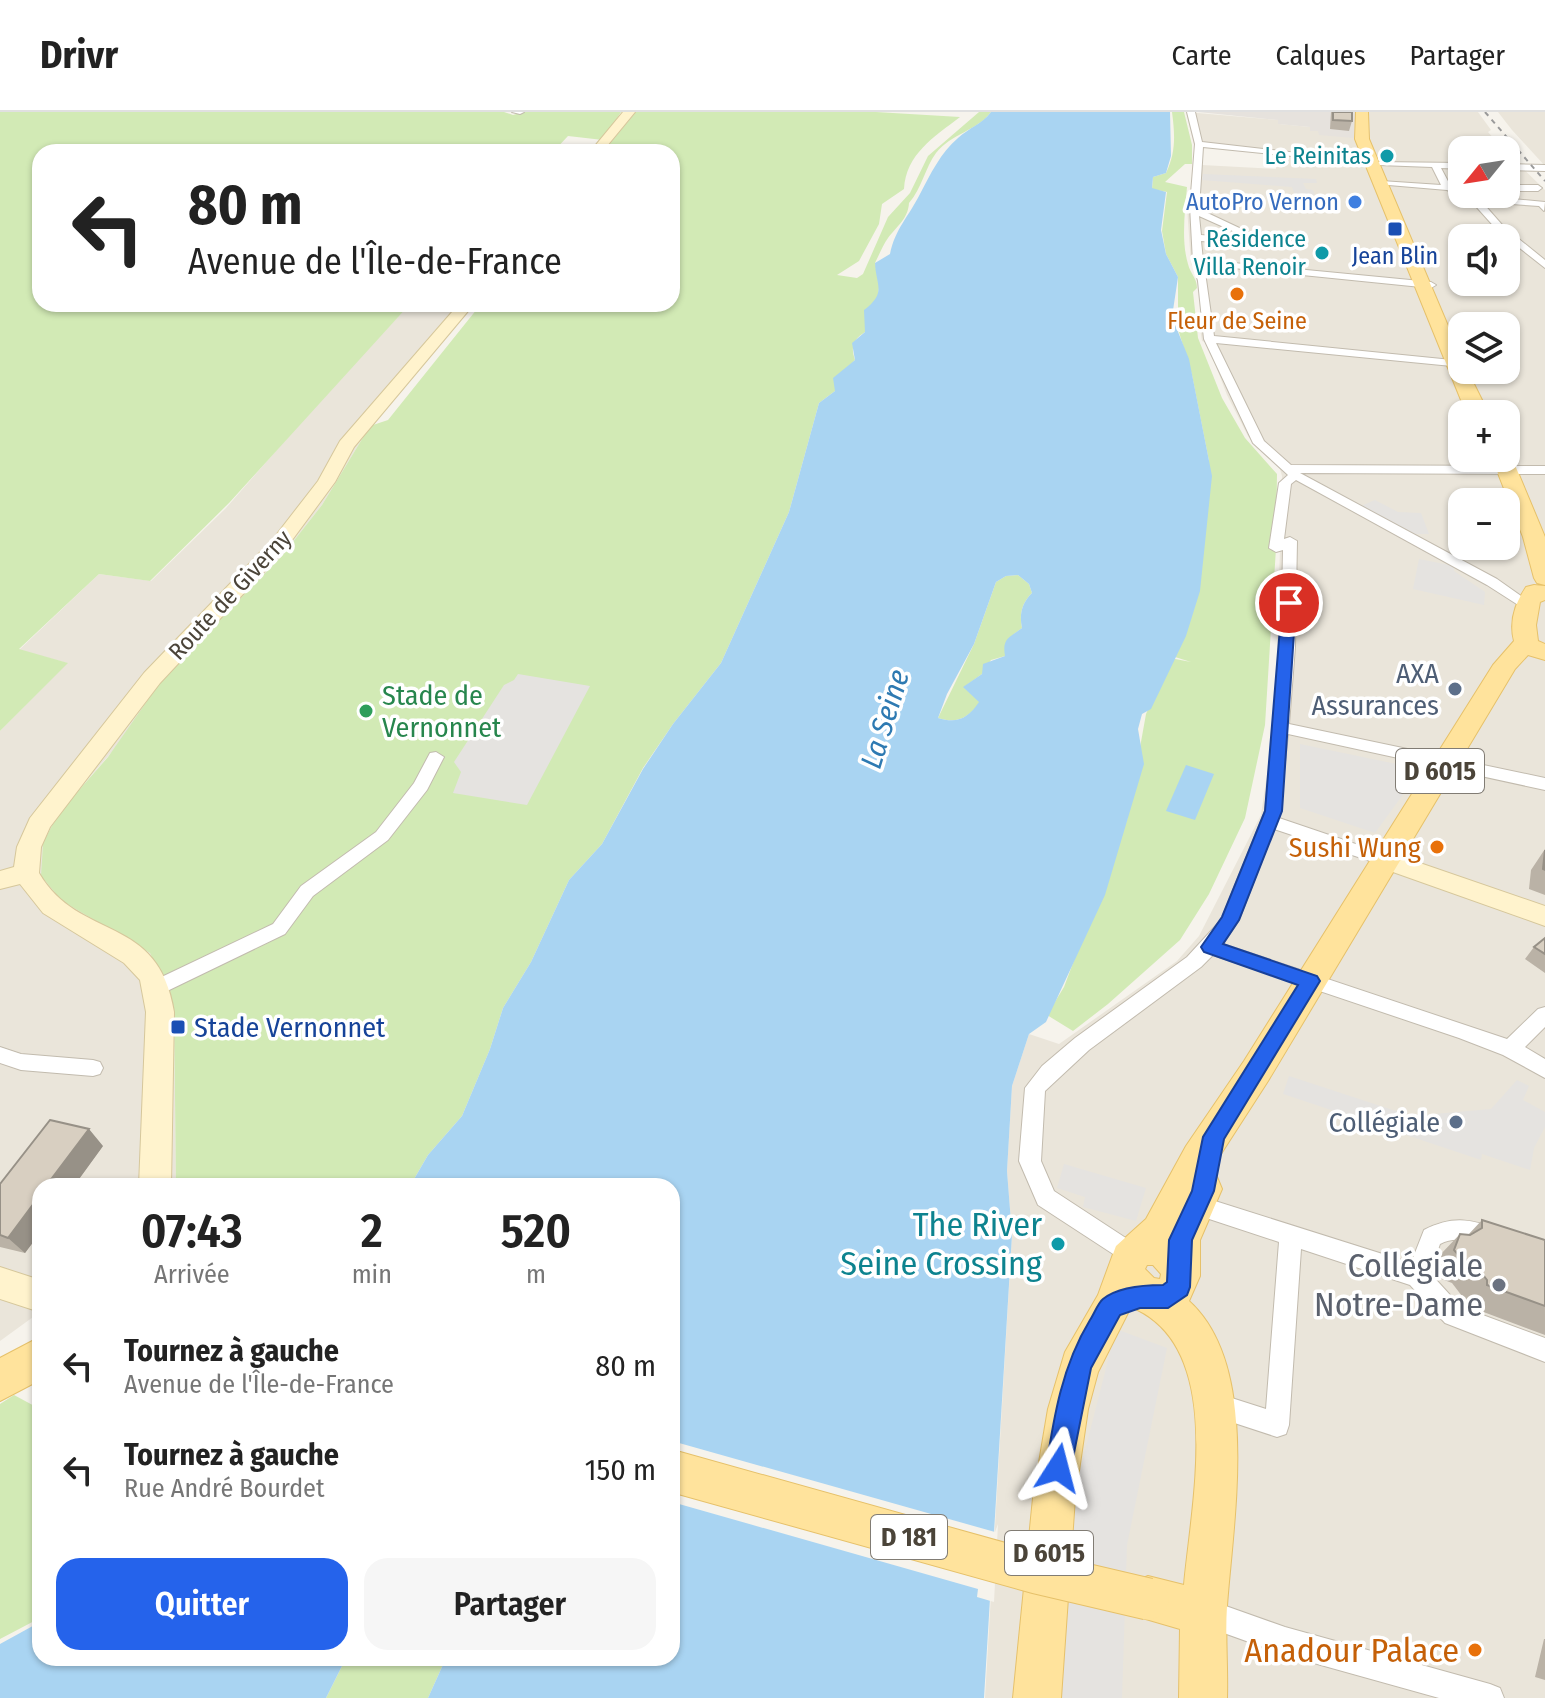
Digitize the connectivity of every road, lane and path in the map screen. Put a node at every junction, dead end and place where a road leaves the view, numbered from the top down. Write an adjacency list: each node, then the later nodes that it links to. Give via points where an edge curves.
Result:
1 (629, 112): 4 (main road)
2 (1191, 112): 5 (street)
3 (1365, 112): 6 (main road)
4 (603, 144)
5 (1199, 144): 6 (street); 18 (street)
6 (1376, 162): 7 (street); 11 (main road)
7 (1435, 165): 8 (street); 12 (street)
8 (1448, 165)
9 (1520, 167): 10 (street)
10 (1545, 168)
11 (1385, 184): 12 (street); 22 (main road)
12 (1447, 187)
13 (1520, 188): 14 (street)
14 (1538, 188)
15 (1520, 202): 17 (street)
16 (1481, 208): 21 (street)
17 (1544, 208)
18 (1195, 211): 19 (street); 19 (street, via 1245,233 1224,240)
19 (1198, 238): 20 (street)
20 (1198, 262): 22 (street); 25 (street)
21 (1545, 265)
22 (1427, 285): 24 (main road)
23 (461, 312): 40 (main road, Route de Giverny, via 346,445 326,482 280,543 152,678 39,824)
24 (1448, 334)
25 (1209, 339): 26 (street); 30 (street, via 1259,443)
26 (1448, 363)
27 (1448, 465): 30 (street)
28 (1520, 466): 29 (street)
29 (1545, 470)
30 (1291, 472): 32 (street, via 1492,582); 34 (street, via 1276,548 1290,541)
31 (1508, 472): 32 (main road, D 6015, via 1534,537)
32 (1539, 590): 33 (main road, D 6015)
33 (1538, 649): 36 (main road, D 6015, via 1495,681)
34 (1282, 728): 36 (street); 38 (street)
35 (436, 757): 45 (street, via 382,836 307,891 279,929)
36 (1448, 765): 37 (street); 39 (main road, D 6015)
37 (1545, 784)
38 (1270, 821): 39 (street); 43 (street, via 1230,920)
39 (1385, 860): 42 (main road); 44 (main road, D 6015)
40 (26, 873): 41 (main road); 45 (main road, via 35,892 53,909 135,955)
41 (0, 880)
42 (1545, 916)
43 (1210, 947): 44 (street); 58 (street, via 1082,1044 1039,1081 1034,1097 1030,1161 1046,1198)
44 (1310, 981): 47 (street); 51 (main road, D 6015)
45 (156, 988): 52 (main road, via 160,1012)
46 (1545, 1015): 47 (street)
47 (1510, 1049): 50 (street)
48 (0, 1055): 49 (street, via 21,1062)
49 (93, 1068)
50 (1545, 1069)
51 (1214, 1137): 53 (main road, D 6015); 58 (main road, D 6015, via 1159,1231)
52 (155, 1178)
53 (1196, 1205): 54 (street); 58 (main road, D 6015, via 1181,1240)
54 (1291, 1236): 56 (street); 63 (street, via 1277,1425)
55 (1517, 1245): 56 (street, via 1448,1228 1432,1237)
56 (1417, 1276): 60 (street, via 1453,1315)
57 (0, 1283): 59 (main road)
58 (1151, 1283): 63 (main road, via 1211,1379); 66 (main road, D 6015, via 1079,1366 1054,1498)
59 (32, 1293)
60 (1545, 1350)
61 (32, 1362): 62 (main road)
62 (0, 1381)
63 (1216, 1405): 65 (main road)
64 (680, 1473): 65 (main road, D 181, bridge, via 1037,1573)
65 (1204, 1612): 67 (main road); 68 (street, D 181, via 1285,1641)
66 (1037, 1698)
67 (1203, 1698)
68 (1490, 1698)

